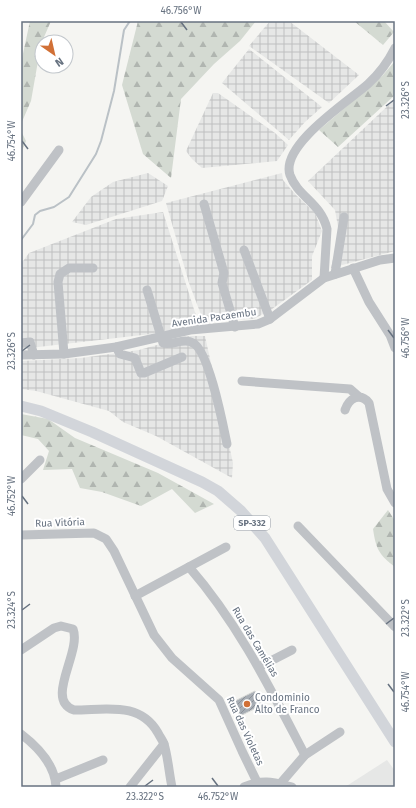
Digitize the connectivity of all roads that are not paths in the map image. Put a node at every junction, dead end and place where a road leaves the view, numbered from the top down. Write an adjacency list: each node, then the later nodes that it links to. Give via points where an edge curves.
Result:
1 (395, 48): 11 (street, via 371,81 314,128 288,165 296,186 318,208 325,222 327,229)
2 (59, 150): 3 (street)
3 (21, 202)
4 (204, 204): 14 (street, via 224,273 222,282)
5 (344, 217): 10 (street)
6 (244, 250): 13 (street)
7 (395, 258): 9 (street, Avenida Pacaembu)
8 (93, 268): 19 (street, via 69,268 60,274 58,282)
9 (353, 268): 10 (street, Avenida Pacaembu); 18 (street)
10 (335, 274): 11 (street, Avenida Pacaembu)
11 (324, 278): 13 (street, Avenida Pacaembu)
12 (147, 290): 15 (street)
13 (270, 319): 14 (street, Avenida Pacaembu, via 258,324)
14 (235, 327): 15 (street, Avenida Pacaembu, via 190,330)
15 (160, 338): 17 (street, Avenida Pacaembu); 27 (street, via 167,344 193,342 200,349 212,383)
16 (21, 343): 21 (street, via 30,342)
17 (116, 347): 19 (street, Avenida Pacaembu); 22 (street, via 120,354 135,358 141,373)
18 (395, 348)
19 (64, 354): 21 (street, Avenida Pacaembu)
20 (21, 355): 21 (street, Avenida Pacaembu)
21 (34, 355)
22 (182, 357)
23 (242, 380): 24 (street, via 350,389)
24 (358, 396): 26 (street, via 350,399); 30 (street, via 365,398 369,403 387,489)
25 (21, 406): 42 (main road, SP-332, via 73,424 157,460 218,491 241,511 265,538)
26 (345, 410)
27 (227, 444)
28 (40, 460): 29 (street)
29 (21, 479)
30 (395, 503)
31 (298, 526): 36 (street)
32 (21, 535): 35 (street, Rua Vitória, via 94,533 101,536 114,551)
33 (226, 547): 34 (street)
34 (189, 567): 35 (street); 39 (street, Rua das Camélias, via 208,588)
35 (135, 596): 46 (street, Rua das Violetas, via 163,648 219,700)
36 (395, 627)
37 (21, 650): 43 (street, via 54,628 61,626 73,629 75,642 63,687 63,702 74,710 135,711 154,726)
38 (292, 650): 39 (street)
39 (259, 667): 44 (street, Rua das Camélias)
40 (340, 732): 44 (street)
41 (21, 734): 47 (street, via 41,751)
42 (395, 742)
43 (164, 744): 49 (street); 50 (street)
44 (305, 755): 48 (street)
45 (103, 760): 47 (street)
46 (257, 782): 48 (street, Rua das Violetas, via 269,781); 51 (street)
47 (56, 783)
48 (280, 784): 52 (street, Rua das Violetas)
49 (130, 787)
50 (172, 787)
51 (244, 787)
52 (292, 787)

